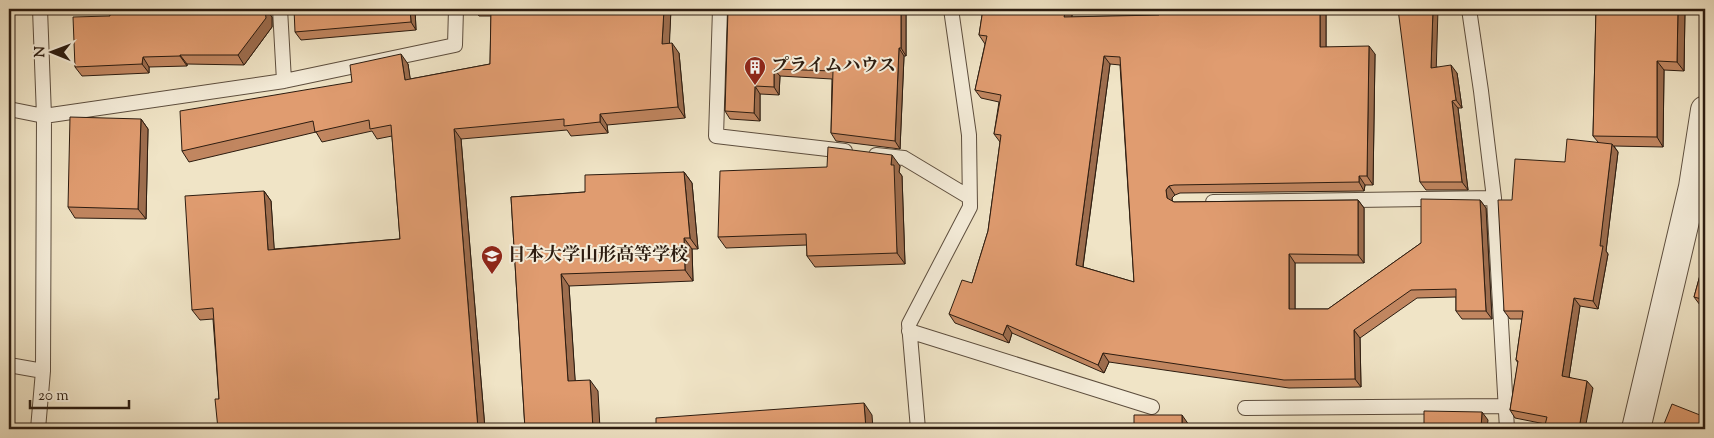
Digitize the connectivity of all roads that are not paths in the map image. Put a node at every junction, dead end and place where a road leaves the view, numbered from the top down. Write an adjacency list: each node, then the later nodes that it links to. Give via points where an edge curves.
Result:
1 (40, 9): 10 (lane)
2 (280, 9): 7 (lane)
3 (456, 9): 7 (lane, via 455,45)
4 (720, 9): 11 (lane, via 716,136 904,158)
5 (951, 9): 11 (lane, via 969,135)
6 (1469, 9): 12 (lane)
7 (284, 81): 10 (lane)
8 (9, 109): 10 (lane)
9 (1705, 110): 23 (street, via 1693,187)
10 (44, 116): 16 (lane)
11 (969, 197): 14 (lane, via 970,206 908,324)
12 (1494, 198): 13 (lane); 17 (lane)
13 (1200, 202)
14 (909, 331): 18 (lane); 21 (lane)
15 (9, 365): 16 (lane)
16 (43, 371): 20 (lane)
17 (1505, 406): 19 (lane); 22 (lane)
18 (1152, 407)
19 (1245, 408)
20 (38, 429)
21 (918, 429)
22 (1507, 429)
23 (1636, 429)

